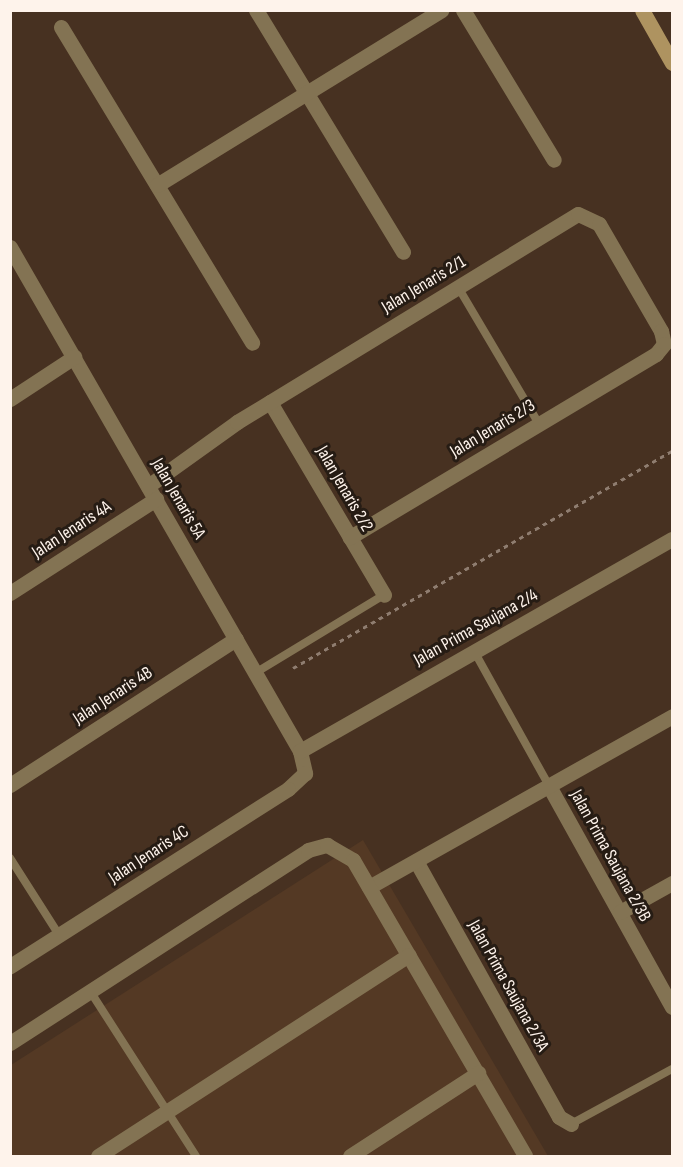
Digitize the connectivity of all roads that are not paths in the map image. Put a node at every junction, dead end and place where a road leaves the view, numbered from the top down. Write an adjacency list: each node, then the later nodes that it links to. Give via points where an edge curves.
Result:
1 (256, 10): 7 (street)
2 (441, 10): 7 (street)
3 (463, 10): 8 (street)
4 (642, 10): 6 (street)
5 (61, 27): 9 (street)
6 (672, 63)
7 (306, 93): 9 (street); 11 (street)
8 (554, 160)
9 (157, 185): 13 (street)
10 (10, 247): 15 (street, Jalan Jenaris 5A)
11 (403, 252)
12 (458, 287): 14 (street, Jalan Jenaris 2/1, via 578,214 599,224 661,331 664,344); 17 (street, Jalan Jenaris 2/1); 18 (lane)
13 (252, 343)
14 (656, 354): 18 (street, Jalan Jenaris 2/3)
15 (74, 357): 16 (street); 19 (street, Jalan Jenaris 5A)
16 (10, 399)
17 (270, 402): 19 (street, Jalan Jenaris 2/1); 21 (street, Jalan Jenaris 2/2)
18 (539, 424): 21 (street, Jalan Jenaris 2/3)
19 (148, 486): 20 (street, Jalan Jenaris 5A)
20 (156, 499): 23 (street, Jalan Jenaris 4A); 25 (street, Jalan Jenaris 5A)
21 (350, 537): 24 (street, Jalan Jenaris 2/2)
22 (672, 539): 26 (street, Jalan Prima Saujana 2/4)
23 (10, 593)
24 (384, 595): 27 (lane)
25 (236, 639): 27 (street, Jalan Jenaris 5A); 31 (street, Jalan Jenaris 4B)
26 (474, 651): 29 (street, Jalan Prima Saujana 2/4); 32 (lane)
27 (255, 673): 29 (street, Jalan Jenaris 5A)
28 (672, 716): 32 (street)
29 (300, 751): 30 (street, Jalan Jenaris 5A)
30 (305, 773): 38 (street, Jalan Jenaris 4C)
31 (10, 785)
32 (549, 786): 34 (street); 37 (street, Jalan Prima Saujana 2/3B)
33 (10, 858): 38 (lane)
34 (416, 861): 36 (street); 47 (street, Jalan Prima Saujana 2/3A, via 559,1117)
35 (672, 883): 37 (street)
36 (369, 887): 39 (street); 41 (street, via 342,851 327,845 308,850)
37 (620, 912): 42 (street, Jalan Prima Saujana 2/3B)
38 (59, 935): 40 (street, Jalan Jenaris 4C)
39 (409, 955): 45 (street); 46 (street)
40 (10, 966)
41 (90, 991): 43 (street); 46 (lane)
42 (672, 1007)
43 (10, 1043)
44 (672, 1069): 47 (lane)
45 (478, 1074): 50 (street); 51 (street)
46 (167, 1112): 48 (street); 49 (lane)
47 (571, 1124)
48 (98, 1156)
49 (196, 1156)
50 (350, 1156)
51 (525, 1156)

